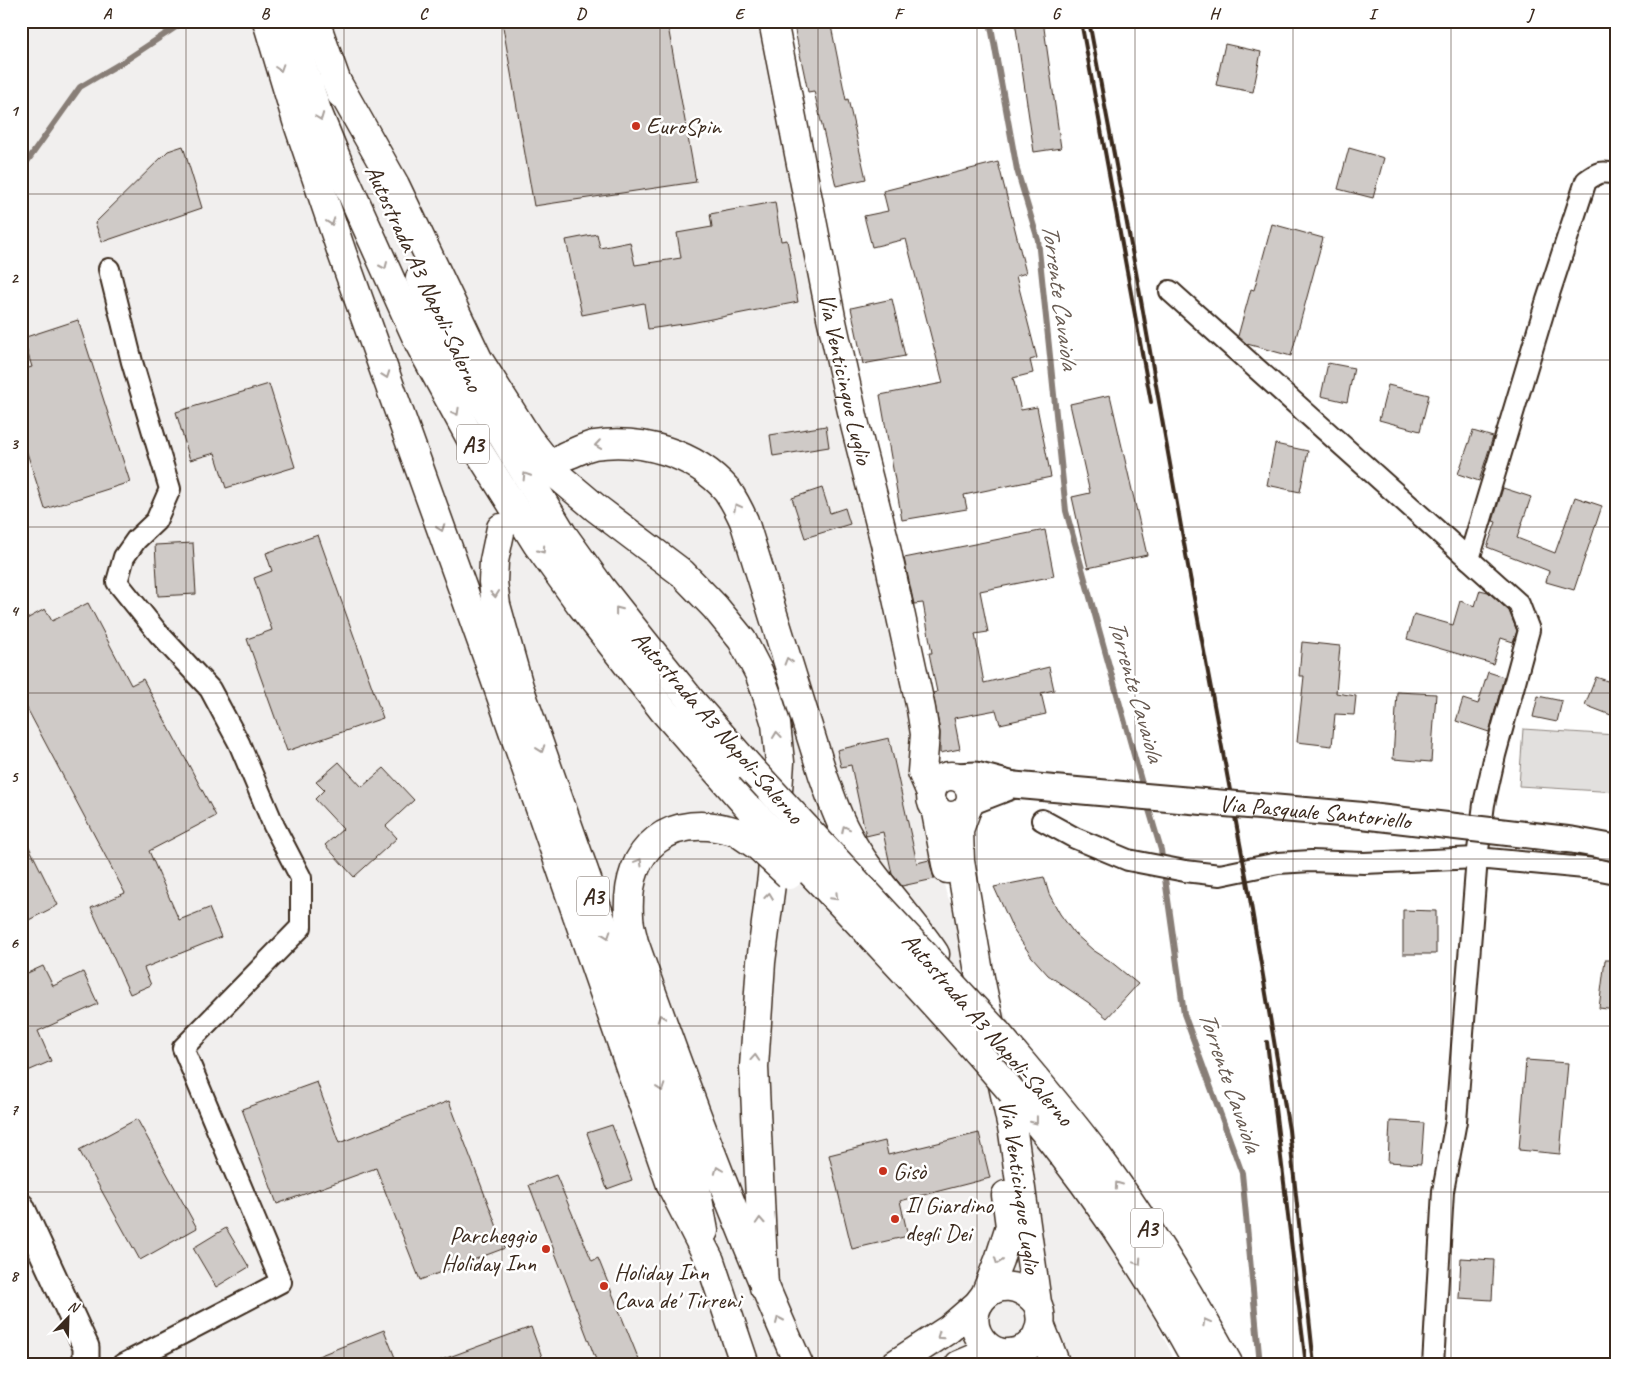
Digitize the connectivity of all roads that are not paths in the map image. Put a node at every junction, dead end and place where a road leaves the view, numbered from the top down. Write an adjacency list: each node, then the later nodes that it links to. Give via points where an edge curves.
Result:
1 (267, 21): 24 (main road, one-way to 24, via 342,253 493,673 671,1185)
2 (287, 21): 18 (main road, Autostrada A3 Napoli-Salerno / A3, one-way to 18, via 317,111 342,172 419,343 471,439 537,544)
3 (315, 21): 5 (main road, Autostrada A3 Napoli-Salerno / A3)
4 (774, 21): 12 (main road, Via Venticinque Luglio, via 831,317 885,543)
5 (334, 77): 22 (main road, Autostrada A3 Napoli-Salerno / A3, one-way to 5, bridge, via 693,703 563,535 464,373 436,316); 25 (main road, one-way to 5, via 754,1067 780,762 776,724 767,695 742,640 715,607 682,573 558,476 528,438 478,359 395,185)
6 (1616, 174): 11 (street, via 1597,173 1586,181)
7 (109, 270): 30 (street, via 170,489 156,521 124,557 117,582 158,633 210,689 239,743 274,826 301,878 301,927 183,1048 280,1282)
8 (1170, 291): 11 (street)
9 (565, 456): 22 (main road, A3, one-way to 9, bridge, via 919,929 882,886 846,832 832,800 744,520 727,490 695,464 650,446 621,443 592,446)
10 (502, 528): 24 (main road, A3, one-way to 24, via 494,561 496,606 519,687 694,1177)
11 (1468, 559): 20 (street, via 1519,604 1529,630 1495,754)
12 (925, 734): 13 (main road, Via Venticinque Luglio, via 939,760); 15 (main road, Via Venticinque Luglio, via 922,772)
13 (954, 776): 14 (street, Via Pasquale Santoriello, via 976,775); 15 (main road, via 946,776 936,782); 16 (main road, Via Venticinque Luglio, via 970,789)
14 (1014, 785): 16 (street, Via Pasquale Santoriello); 19 (street, Via Pasquale Santoriello, bridge, via 1357,815)
15 (933, 800): 16 (main road, via 939,812 951,816 963,812); 26 (main road, Via Venticinque Luglio, one-way to 26, via 997,1129 1010,1226)
16 (968, 805): 27 (main road, Via Venticinque Luglio, via 959,830 960,861 980,978 1013,1132)
17 (1042, 820): 20 (street, via 1074,838 1128,860 1220,875 1278,863)
18 (744, 822): 25 (main road, one-way to 18, via 688,1095 634,942 629,917 632,875 649,848 665,833 680,827 720,827); 37 (main road, Autostrada A3 Napoli-Salerno / A3, one-way to 37, bridge, via 759,847 873,964 932,1018 986,1061 1104,1212 1142,1268)
19 (1616, 848)
20 (1477, 858): 21 (street); 39 (street, via 1456,1121 1443,1191)
21 (1616, 873)
22 (964, 997): 38 (main road, Autostrada A3 Napoli-Salerno / A3, one-way to 22, bridge, via 1169,1261 1098,1157 1053,1098)
23 (21, 1206): 29 (street, via 86,1347)
24 (710, 1262): 31 (main road)
25 (764, 1287): 32 (main road, one-way to 25)
26 (981, 1300): 27 (main road, Via Venticinque Luglio, via 999,1287 1012,1286 1029,1294); 28 (main road, Via Venticinque Luglio, via 974,1316 975,1327 980,1339); 33 (main road, one-way to 33, via 950,1329)
27 (1039, 1315): 28 (main road, via 1038,1336 1030,1344 1021,1351); 36 (main road, Via Venticinque Luglio)
28 (998, 1352): 34 (main road); 35 (main road, Via Venticinque Luglio)
29 (86, 1365)
30 (122, 1365)
31 (745, 1365)
32 (799, 1365)
33 (894, 1365)
34 (959, 1365)
35 (1030, 1365)
36 (1056, 1365)
37 (1199, 1365)
38 (1229, 1365)
39 (1433, 1365)

